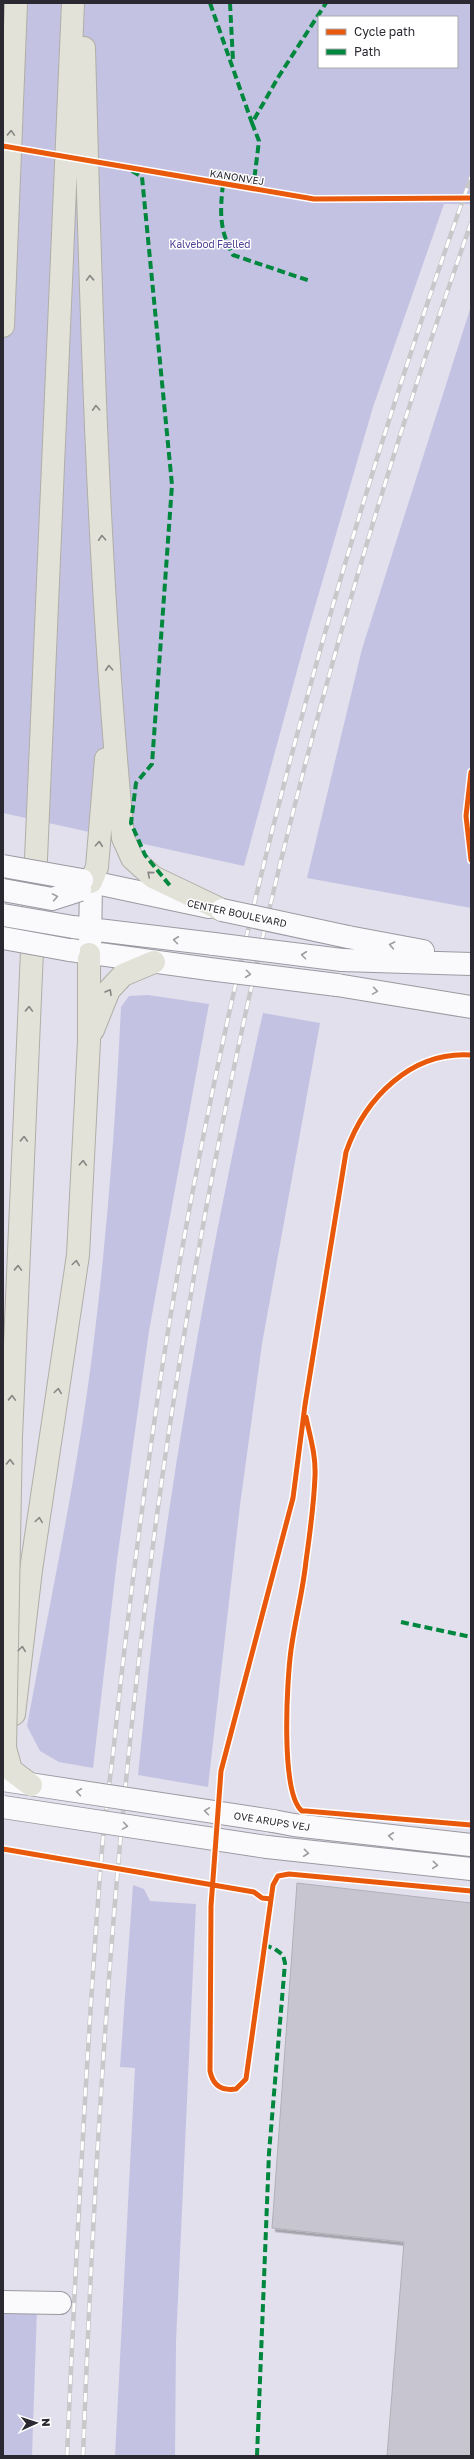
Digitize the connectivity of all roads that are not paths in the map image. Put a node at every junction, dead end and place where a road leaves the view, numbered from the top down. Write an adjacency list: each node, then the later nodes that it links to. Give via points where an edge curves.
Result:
1 (16, 3): 4 (highway, one-way to 1)
2 (72, 3): 19 (highway, one-way to 2, bridge, via 11,1770 5,1748 11,1437)
3 (83, 3): 5 (highway, one-way to 3, via 91,310)
4 (3, 326)
5 (110, 706): 7 (highway, one-way to 5, via 97,868); 9 (highway, one-way to 5, via 153,877 132,858 124,838)
6 (3, 866): 7 (street, CENTER BOULEVARD, bridge)
7 (84, 884): 8 (street, one-way to 7, bridge, via 52,899); 9 (street, CENTER BOULEVARD); 11 (street)
8 (3, 890)
9 (222, 910): 15 (street, CENTER BOULEVARD, one-way to 9, bridge)
10 (3, 915): 11 (street, bridge)
11 (82, 929): 13 (street); 15 (street, one-way to 11, bridge, via 342,960)
12 (3, 938): 13 (street, bridge)
13 (79, 952): 14 (street); 17 (highway)
14 (154, 962): 16 (street, one-way to 16, bridge, via 337,985); 17 (highway, one-way to 14, via 109,990 123,975)
15 (471, 962)
16 (471, 1007)
17 (89, 1041): 20 (highway, one-way to 17, via 32,1570 78,1255)
18 (3, 1780): 19 (street, OVE ARUPS VEJ, bridge)
19 (31, 1784): 22 (street, OVE ARUPS VEJ, one-way to 19, bridge, via 294,1825)
20 (3, 1799)
21 (3, 1807): 23 (street, one-way to 23, bridge, via 267,1847)
22 (471, 1845)
23 (471, 1869)
24 (3, 2302): 25 (street)
25 (60, 2303)

